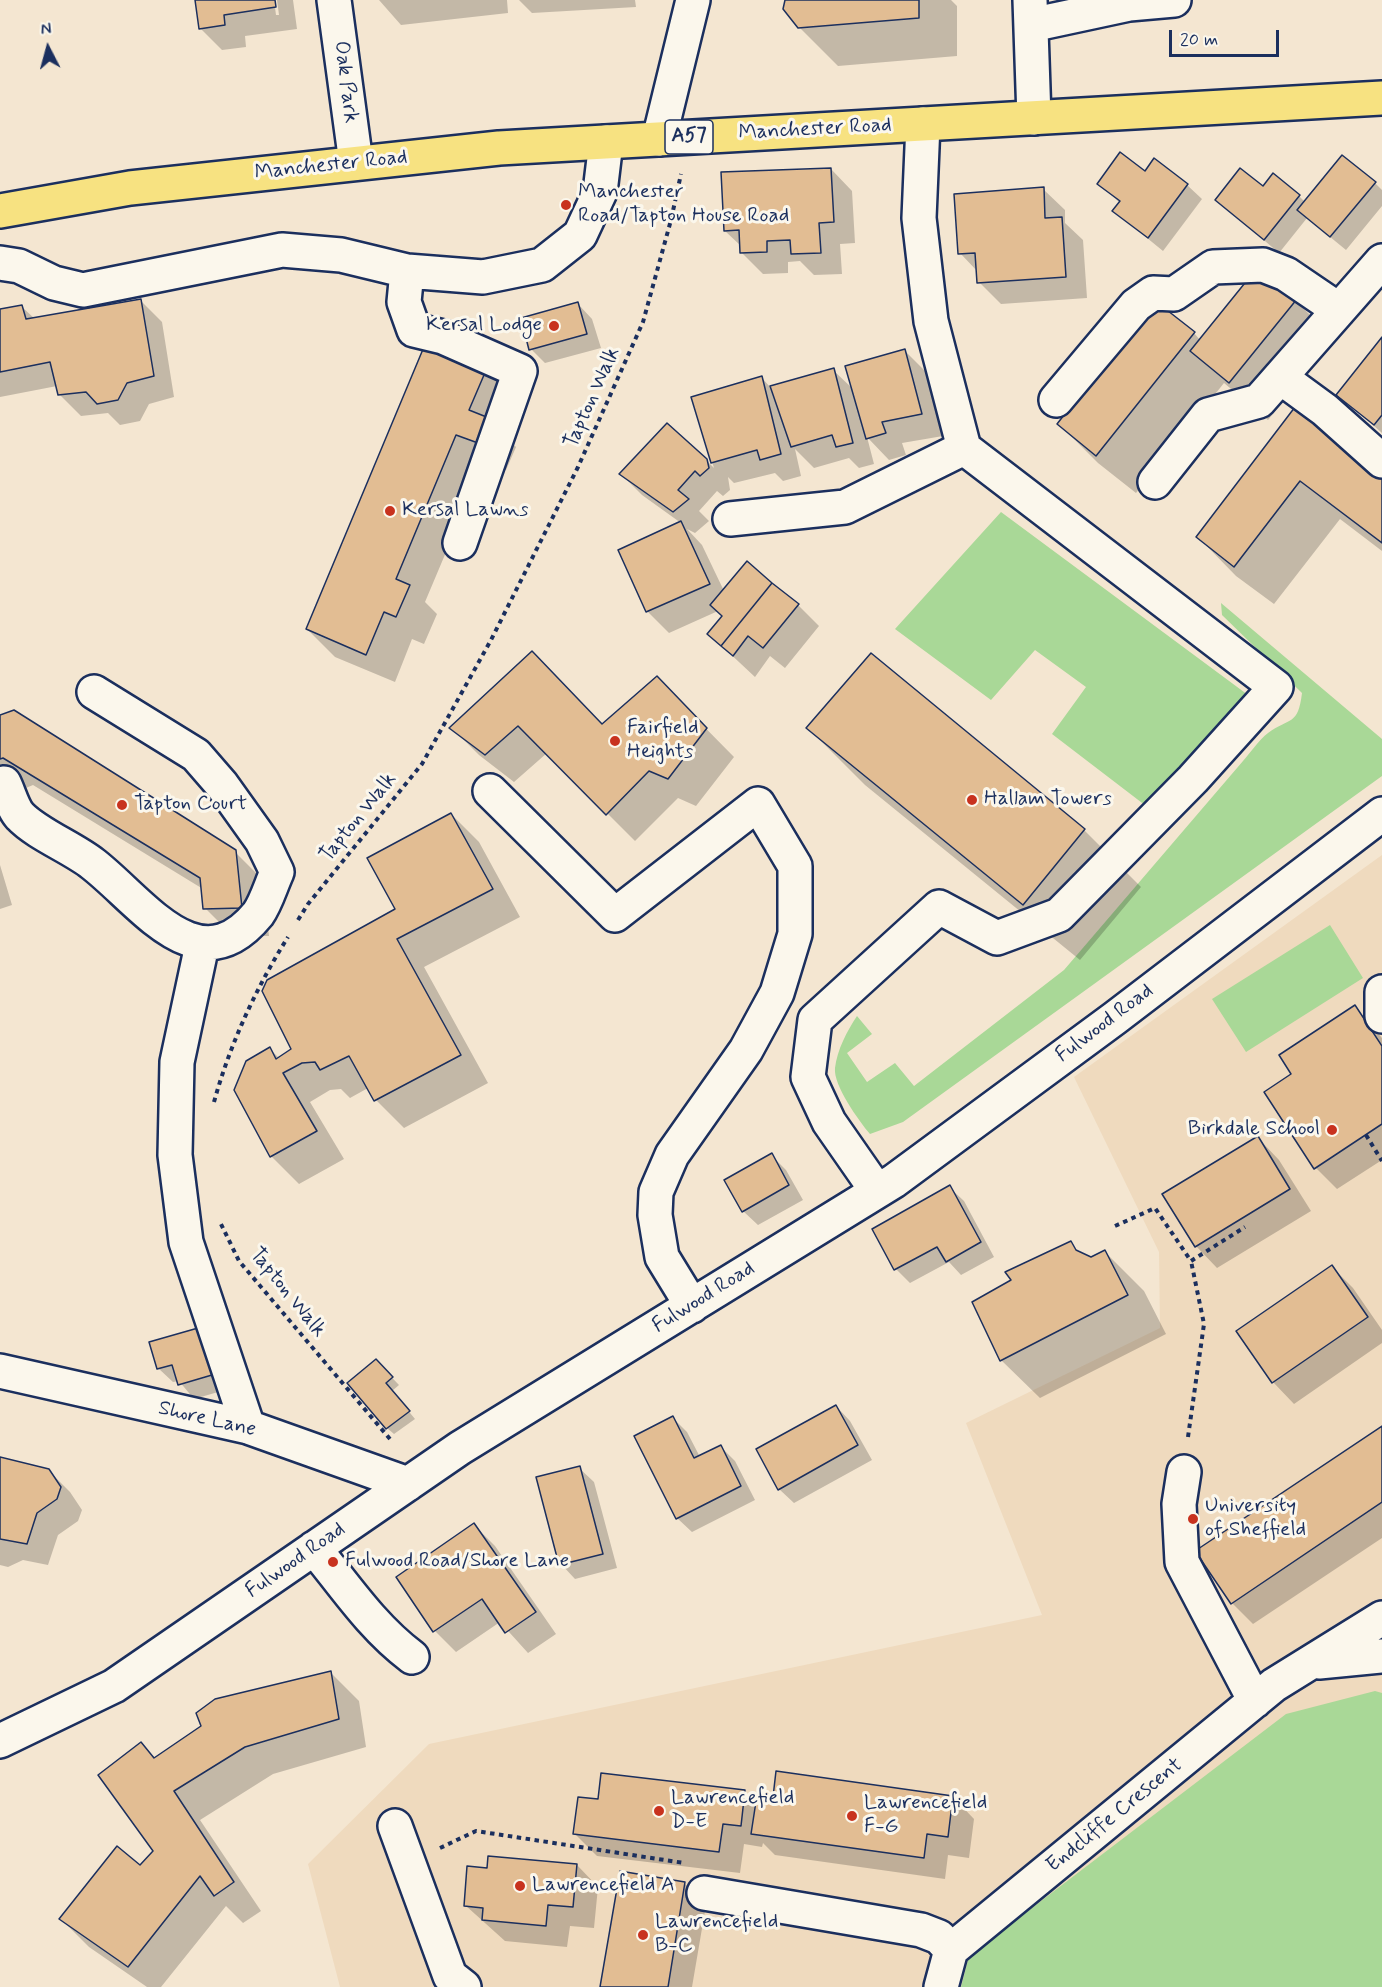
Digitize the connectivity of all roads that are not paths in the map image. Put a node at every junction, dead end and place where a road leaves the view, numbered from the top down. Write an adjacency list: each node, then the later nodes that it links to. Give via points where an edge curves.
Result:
1 (334, 0): 10 (street, Oak Park)
2 (693, 0): 8 (street)
3 (1174, 0): 4 (street)
4 (1030, 13): 6 (street)
5 (1382, 98): 6 (main road, Manchester Road / A57)
6 (1034, 118): 7 (main road, Manchester Road / A57)
7 (923, 124): 8 (main road, Manchester Road / A57); 18 (street, via 919,218 931,321)
8 (674, 138): 9 (main road, Manchester Road / A57)
9 (606, 142): 10 (main road, Manchester Road / A57); 14 (street, via 600,192 580,235 542,265 483,277)
10 (356, 163): 11 (main road, Manchester Road / A57, via 130,188)
11 (0, 211)
12 (1382, 261): 15 (street)
13 (0, 263): 14 (street, via 19,266 54,283 83,290 282,250 341,255)
14 (406, 271): 22 (street, via 404,302 414,330 443,337 520,371)
15 (1339, 310): 16 (street); 17 (street, via 1286,274 1263,265 1213,267 1174,294 1153,293 1136,305)
16 (1280, 377): 19 (street, via 1325,410); 20 (street, via 1258,401 1208,415)
17 (1056, 400)
18 (964, 448): 21 (street, via 844,507); 30 (street, via 1276,687 1193,779 1059,915 997,938 939,907 815,1020 808,1077 829,1122)
19 (1382, 461)
20 (1155, 482)
21 (730, 519)
22 (460, 543)
23 (94, 692): 27 (street, via 196,755 262,841 277,872 258,913 228,939)
24 (4, 783): 27 (street, via 19,816 93,864 156,921)
25 (490, 791): 31 (street, via 615,915 758,804 795,866 795,934 777,993 746,1050 672,1155 656,1192 655,1215 662,1257)
26 (1382, 814): 30 (street, Fulwood Road, via 1115,1018)
27 (202, 945): 33 (street, via 177,1062 175,1155 186,1242)
28 (1382, 992): 29 (street)
29 (1382, 1016)
30 (877, 1191): 31 (street, Fulwood Road)
31 (692, 1306): 35 (street, Fulwood Road)
32 (0, 1371): 33 (street, Shore Lane)
33 (248, 1427): 35 (street, Shore Lane)
34 (1184, 1472): 41 (street, via 1179,1504 1182,1562)
35 (408, 1484): 36 (street, Fulwood Road)
36 (314, 1548): 39 (street, via 374,1622); 42 (street, Fulwood Road, via 114,1686)
37 (1382, 1618): 40 (street, Endcliffe Crescent)
38 (1382, 1656): 40 (street, Endcliffe Crescent)
39 (412, 1657)
40 (1311, 1663): 41 (street, Endcliffe Crescent)
41 (1255, 1701): 45 (street, Endcliffe Crescent)
42 (0, 1741)
43 (395, 1826): 46 (street, via 450,1976)
44 (704, 1893): 45 (street, via 921,1930 939,1937)
45 (951, 1950): 47 (street)
46 (464, 1987)
47 (940, 1987)

